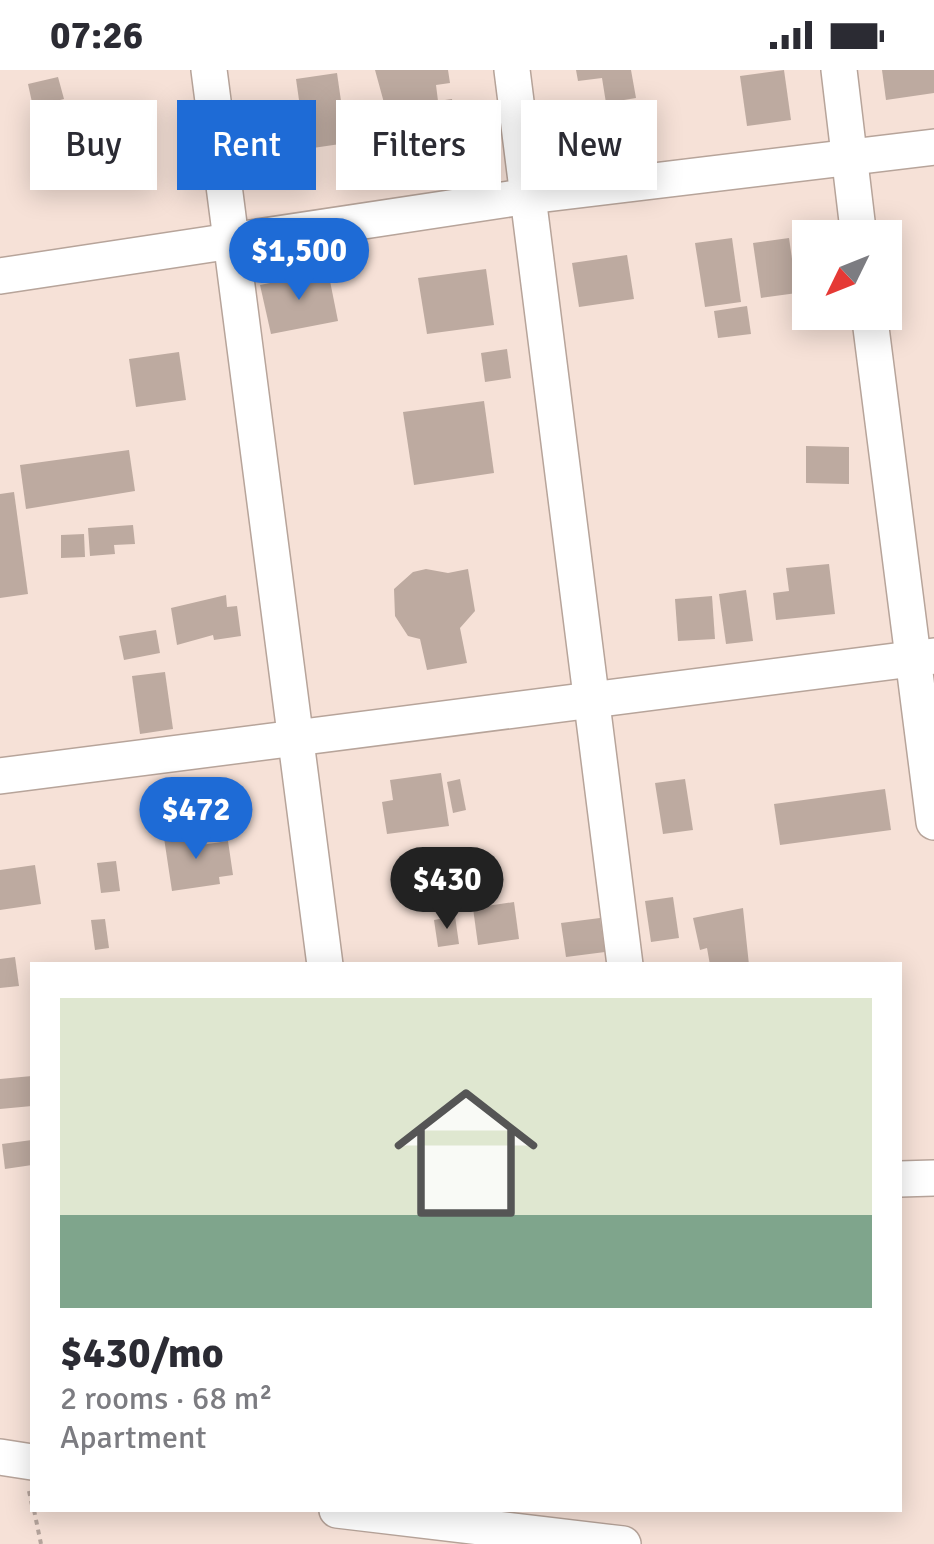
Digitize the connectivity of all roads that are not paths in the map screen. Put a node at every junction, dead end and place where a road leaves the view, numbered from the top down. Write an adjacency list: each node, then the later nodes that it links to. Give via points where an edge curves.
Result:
1 (209, 70): 8 (street)
2 (512, 70): 6 (street)
3 (838, 70): 5 (street)
4 (934, 146): 5 (street)
5 (850, 160): 6 (street); 7 (street)
6 (529, 196): 8 (street); 12 (street)
7 (858, 220)
8 (232, 240): 9 (street); 13 (street)
9 (0, 276)
10 (872, 330): 11 (street)
11 (924, 658): 12 (street); 15 (street)
12 (590, 700): 13 (street); 17 (street)
13 (295, 740): 14 (street); 16 (street)
14 (0, 776)
15 (934, 822)
16 (325, 962)
17 (624, 962)
18 (934, 1178): 19 (street)
19 (902, 1180)
20 (0, 1457): 21 (street)
21 (30, 1462)
22 (364, 1512): 23 (street)
23 (391, 1514): 24 (street)
24 (623, 1544)

